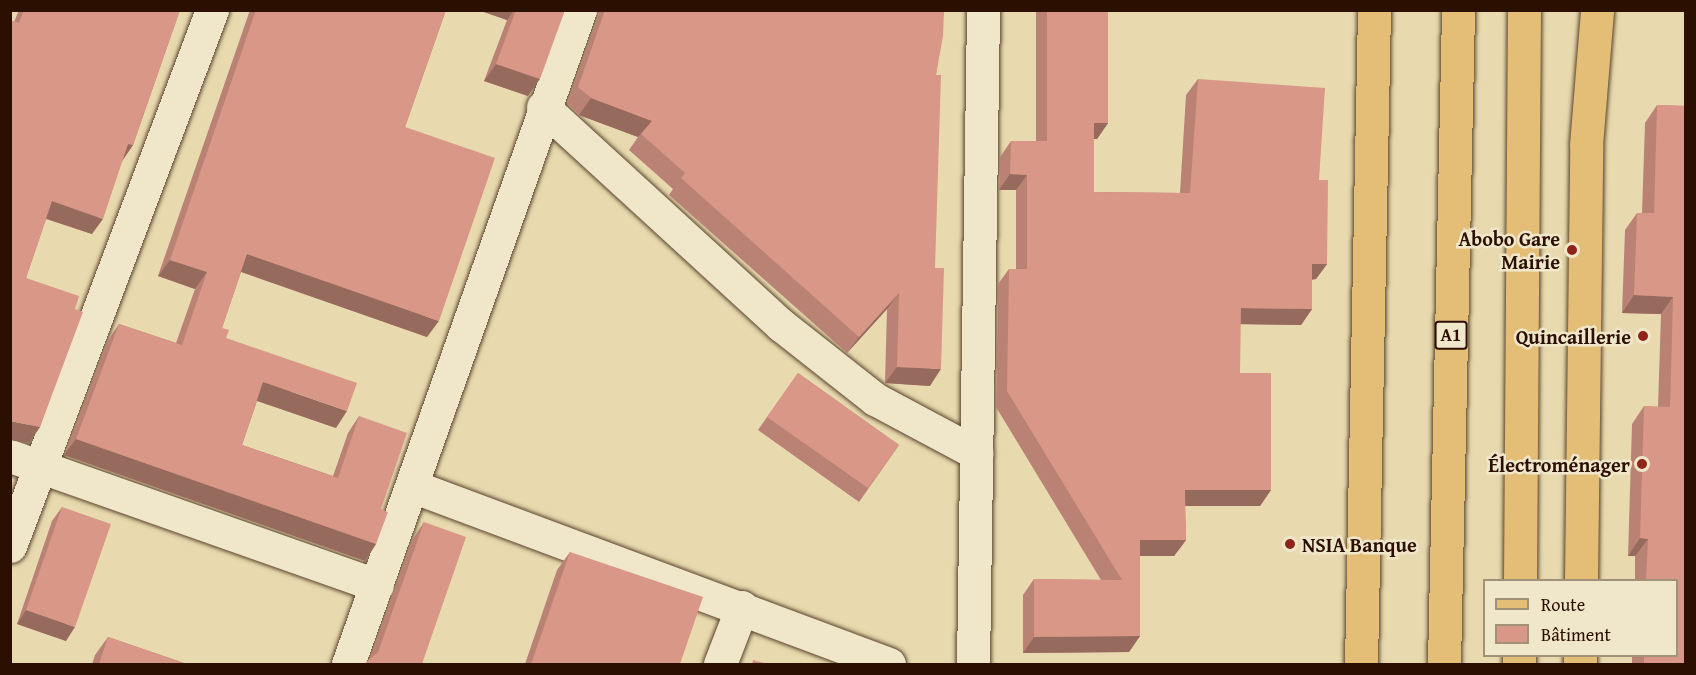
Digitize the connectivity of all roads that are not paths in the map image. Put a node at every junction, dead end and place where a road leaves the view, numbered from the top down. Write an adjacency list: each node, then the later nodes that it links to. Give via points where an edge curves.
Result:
1 (212, 10): 10 (street)
2 (579, 10): 8 (street)
3 (983, 10): 9 (street)
4 (1374, 10): 21 (main road)
5 (1458, 10): 22 (main road, A1)
6 (1524, 10): 13 (main road)
7 (1597, 10): 14 (main road, via 1586,144)
8 (543, 107): 9 (street, via 781,325 875,399); 11 (street)
9 (976, 453): 20 (street)
10 (25, 460): 12 (street); 15 (street)
11 (412, 486): 15 (street); 16 (street)
12 (10, 546)
13 (1520, 579)
14 (1581, 579)
15 (377, 585): 17 (street)
16 (742, 607): 18 (street); 19 (street)
17 (348, 664)
18 (720, 664)
19 (889, 664)
20 (973, 664)
21 (1361, 664)
22 (1444, 664)

